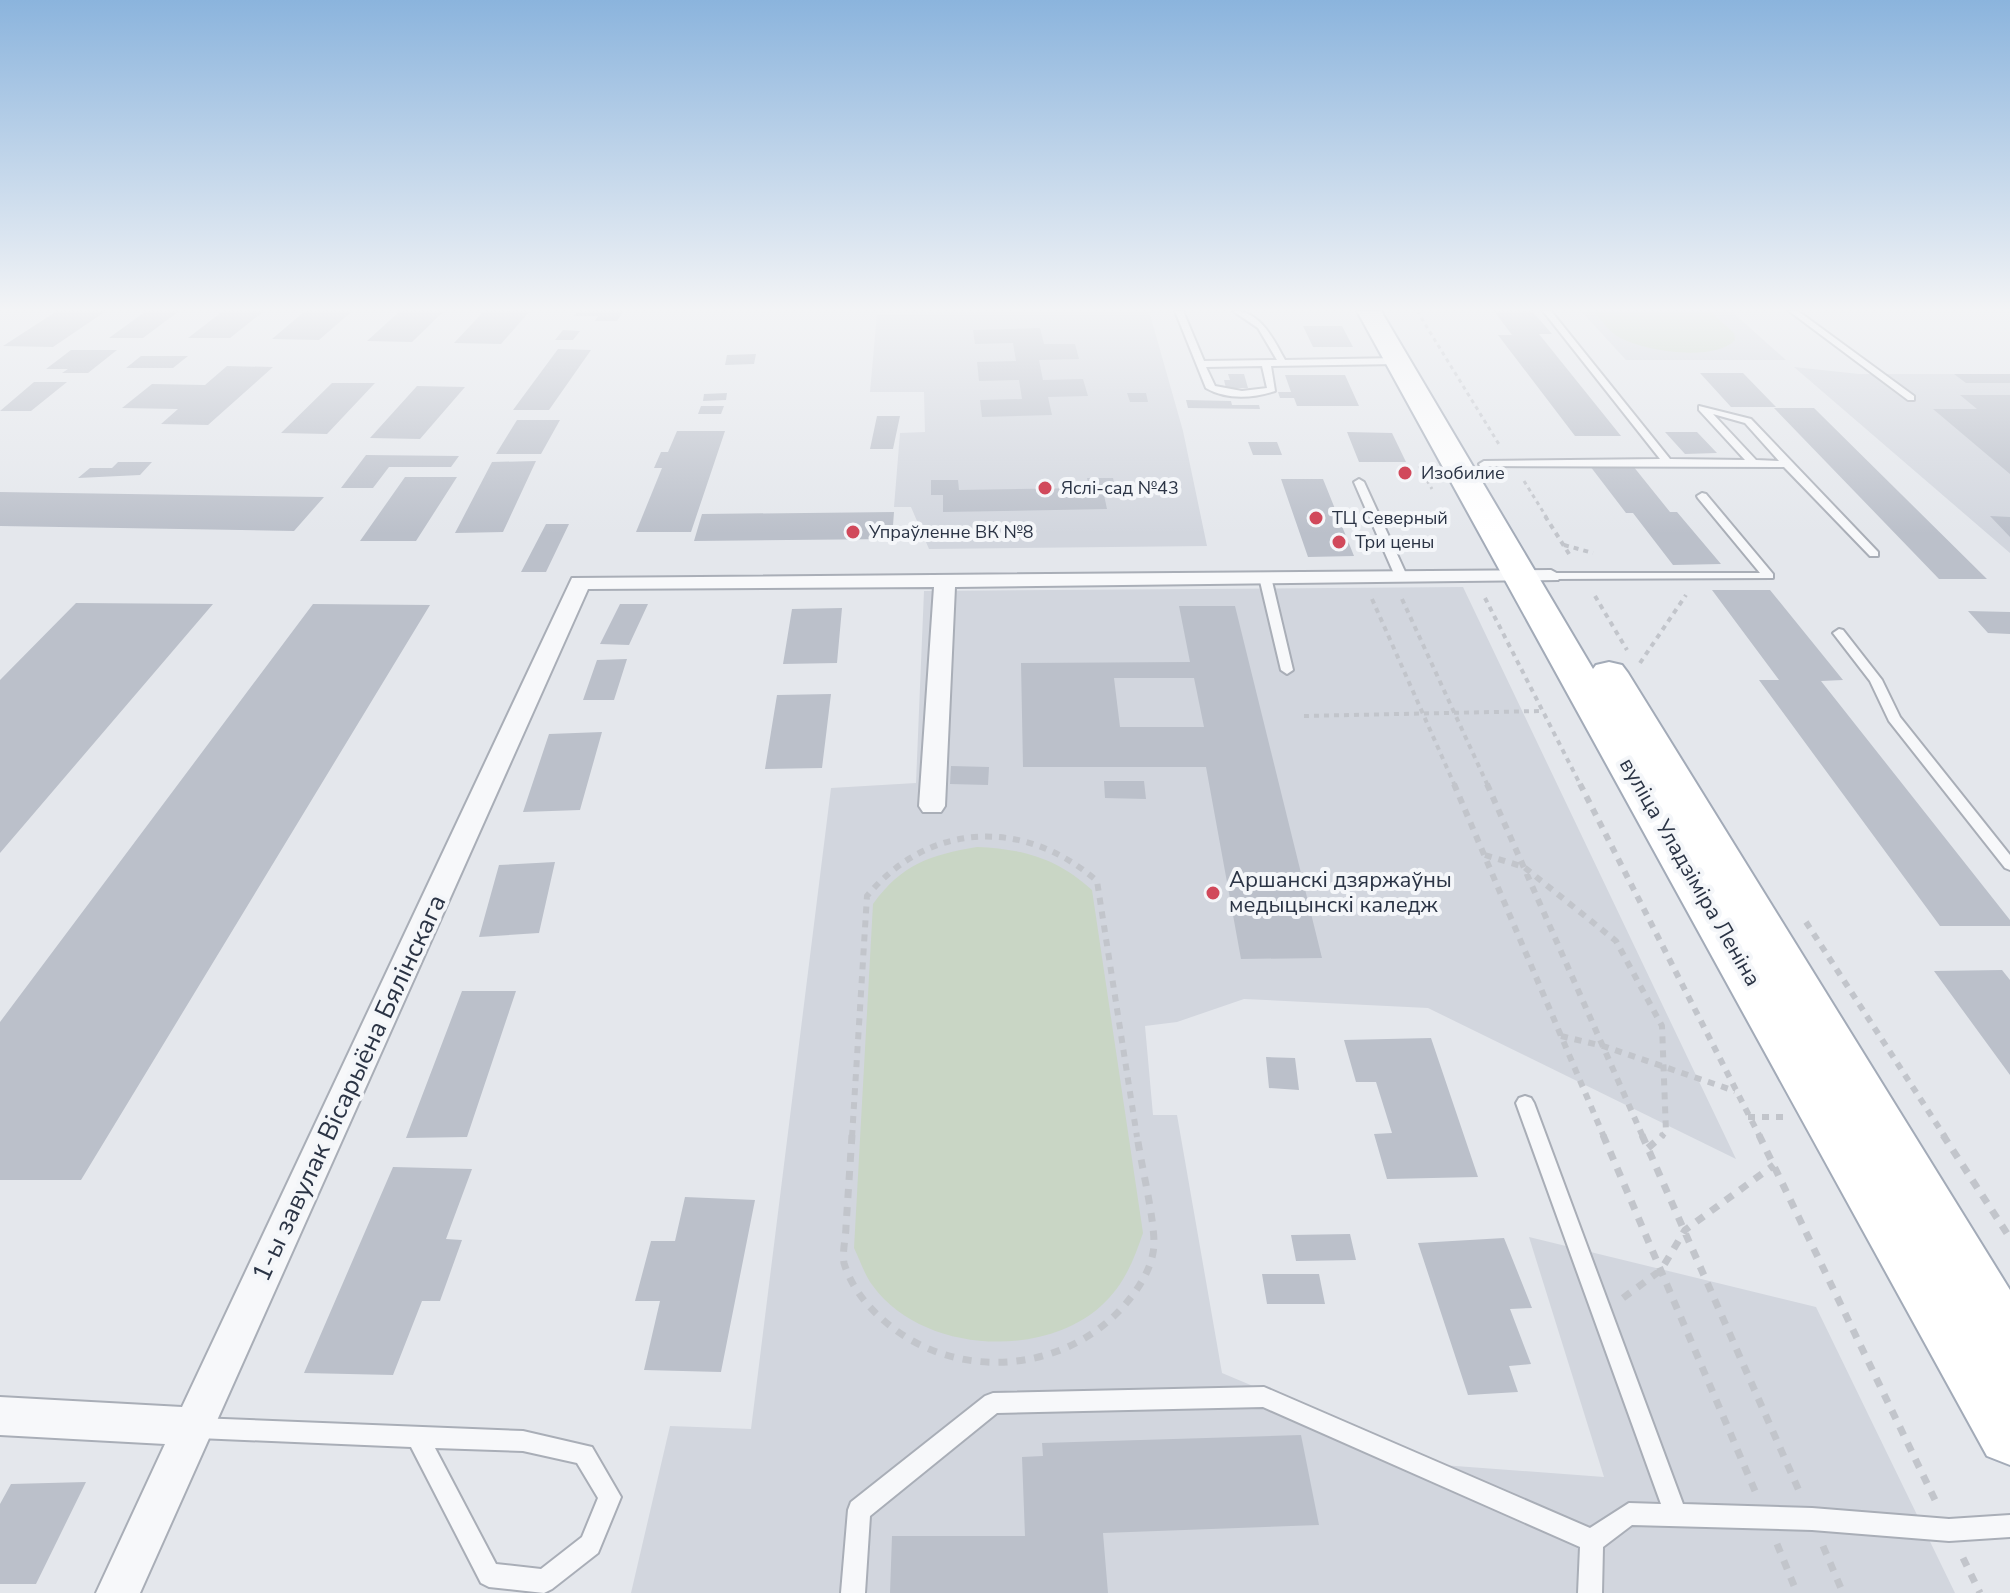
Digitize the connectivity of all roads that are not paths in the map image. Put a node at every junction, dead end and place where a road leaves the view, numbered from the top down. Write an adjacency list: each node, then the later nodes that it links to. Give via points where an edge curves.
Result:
1 (1210, 385): 2 (lane, via 1225,393 1261,393)
2 (1271, 385)
3 (1410, 385): 18 (main road, вуліца Уладзіміра Леніна)
4 (1437, 385): 10 (main road, вуліца Уладзіміра Леніна)
5 (1606, 385): 8 (lane)
6 (1894, 385): 7 (lane)
7 (1911, 398)
8 (1667, 462): 9 (lane); 10 (lane)
9 (1752, 462): 11 (lane); 11 (lane, via 1702,408 1748,421)
10 (1484, 464): 18 (main road, вуліца Уладзіміра Леніна)
11 (1787, 464): 14 (lane)
12 (1359, 482): 15 (lane)
13 (1702, 496): 18 (lane, via 1769,576)
14 (1874, 554)
15 (1401, 576): 16 (street); 18 (street)
16 (1265, 577): 17 (street); 20 (lane)
17 (945, 580): 21 (street); 27 (street, 1-ы завулак Вісарыёна Бялінскага, via 580,583)
18 (1509, 584): 24 (main road, вуліца Уладзіміра Леніна); 25 (main road, вуліца Уладзіміра Леніна)
19 (1839, 633): 22 (lane, via 1876,680 1894,718)
20 (1287, 670)
21 (932, 806)
22 (2010, 865)
23 (1525, 1103): 30 (lane)
24 (2010, 1345)
25 (1996, 1387): 28 (main road, вуліца Уладзіміра Леніна)
26 (0, 1416): 27 (street)
27 (193, 1427): 29 (lane); 33 (street, 1-ы завулак Вісарыёна Бялінскага)
28 (2010, 1434)
29 (418, 1438): 29 (lane, via 523,1441 584,1454 610,1497 590,1545 544,1581 489,1575)
30 (1676, 1515): 31 (lane, via 1949,1530); 32 (lane, via 1629,1514)
31 (2010, 1526)
32 (1592, 1541): 34 (lane, via 1264,1397 993,1403 859,1510); 35 (lane)
33 (118, 1593)
34 (853, 1593)
35 (1590, 1593)

